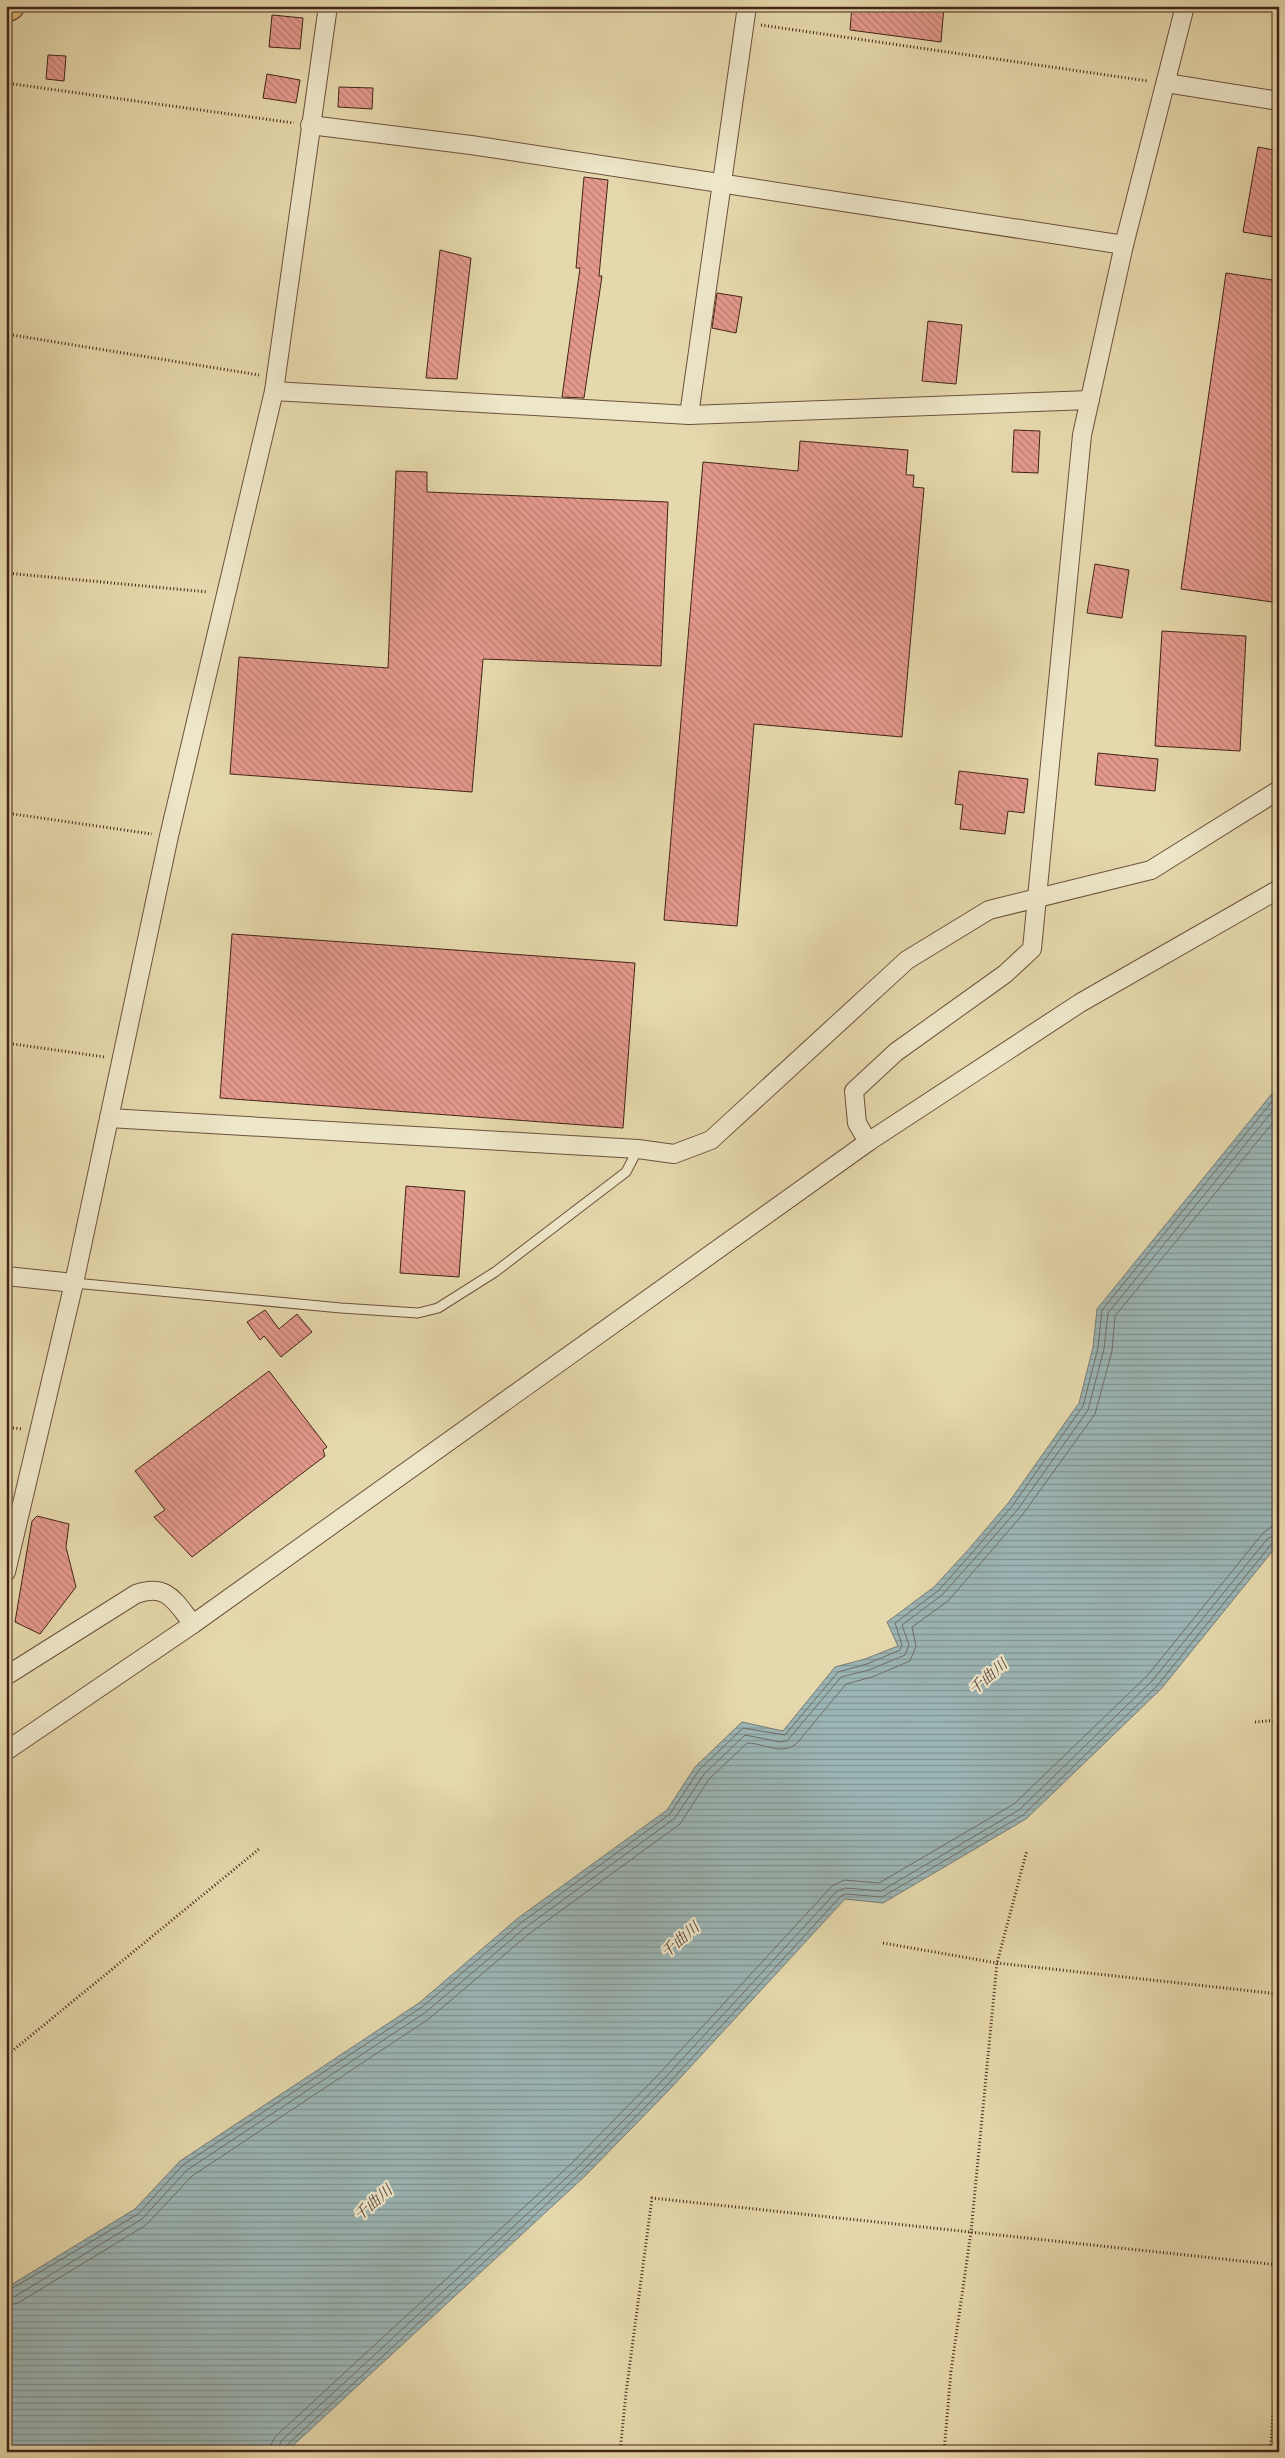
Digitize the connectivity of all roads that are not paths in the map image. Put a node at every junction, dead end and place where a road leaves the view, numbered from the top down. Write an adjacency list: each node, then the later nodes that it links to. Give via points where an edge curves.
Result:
1 (10, 6): 4 (highway)
2 (328, 6): 8 (street)
3 (1185, 6): 6 (street)
4 (6, 8)
5 (746, 14): 9 (street)
6 (1166, 83): 7 (street); 10 (street)
7 (1279, 101)
8 (310, 125): 9 (street); 11 (street)
9 (723, 185): 10 (street); 13 (street)
10 (1124, 246): 12 (street)
11 (274, 391): 13 (street); 17 (street, via 169,836)
12 (1090, 400): 13 (street); 16 (street, via 1082,435 1070,545)
13 (690, 415)
14 (1279, 790): 16 (street, via 1150,870)
15 (1279, 889): 18 (street, via 1080,1003)
16 (1038, 898): 18 (street, via 1032,949 1005,974 896,1052 854,1091 857,1123); 19 (street, via 989,910 907,960 711,1140 674,1154)
17 (110, 1118): 19 (street); 21 (street)
18 (868, 1142): 23 (street)
19 (638, 1149): 21 (lane, via 626,1172 495,1272 438,1308 418,1313)
20 (6, 1276): 21 (street)
21 (74, 1282): 22 (street)
22 (6, 1572)
23 (193, 1624): 24 (street, via 167,1593 150,1589 136,1594 9,1674); 25 (street)
24 (6, 1668)
25 (6, 1751)

